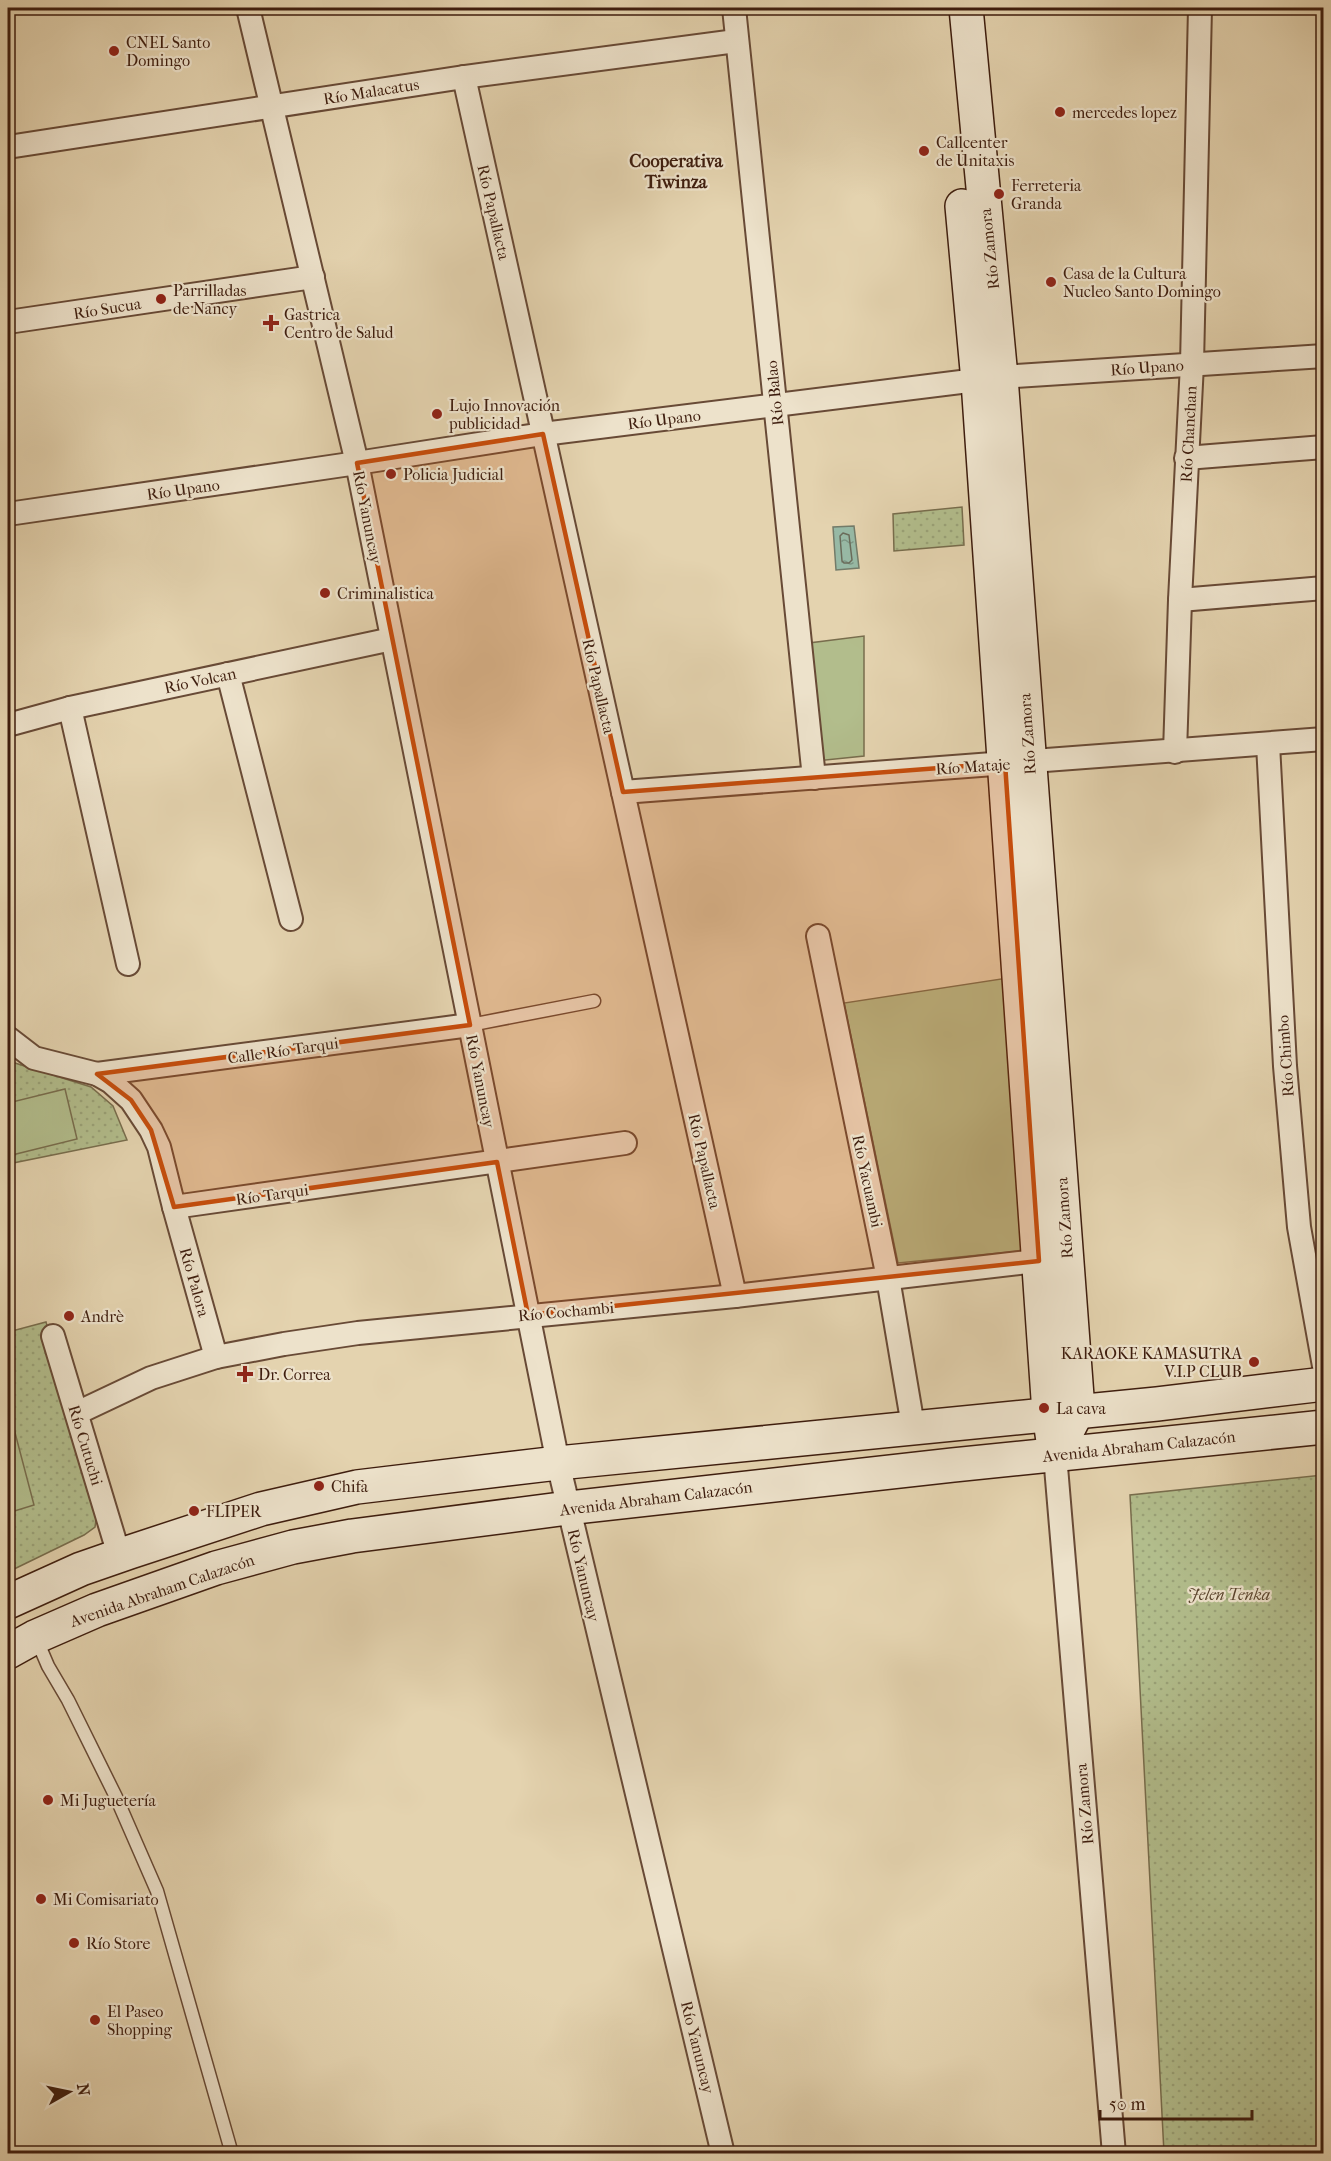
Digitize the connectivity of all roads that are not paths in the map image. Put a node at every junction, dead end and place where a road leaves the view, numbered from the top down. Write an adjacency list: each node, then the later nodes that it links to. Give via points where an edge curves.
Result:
1 (248, 8): 8 (street, Río Yanuncay)
2 (734, 8): 6 (street, Río Balao)
3 (944, 8): 14 (main road, Río Zamora)
4 (966, 8): 14 (main road, Río Zamora)
5 (1200, 8): 13 (street, Río Chanchan)
6 (736, 40): 7 (street, Río Malacatus); 15 (street, Río Balao)
7 (464, 77): 8 (street, Río Malacatus); 16 (street, Río Papallacta)
8 (271, 106): 9 (street, Río Malacatus); 10 (street, Río Yanuncay)
9 (8, 147)
10 (314, 276): 11 (street, Río Sucua); 19 (street, Río Yanuncay)
11 (8, 322)
12 (1323, 356): 13 (street, Río Upano)
13 (1192, 364): 14 (street, Río Upano); 18 (street, Río Chanchan)
14 (990, 379): 15 (street, Río Upano); 30 (main road, Río Zamora)
15 (775, 405): 16 (street, Río Upano); 31 (street, Río Balao)
16 (543, 434): 19 (street, Río Upano); 32 (street, Río Papallacta)
17 (1323, 447): 18 (street)
18 (1186, 458): 22 (street, Río Chanchan)
19 (357, 464): 20 (street, Río Upano); 23 (street, Río Yanuncay)
20 (8, 514)
21 (1323, 588): 22 (street)
22 (1180, 600): 29 (street, Río Chanchan)
23 (392, 639): 24 (street, Río Volcan); 37 (street, Río Yanuncay)
24 (228, 674): 25 (street, Río Volcan); 33 (street)
25 (70, 708): 26 (street, Río Volcan); 35 (street)
26 (8, 725)
27 (1323, 739): 28 (street, Río Mataje)
28 (1268, 744): 29 (street, Río Mataje); 49 (street, Río Chimbo, via 1285,1066 1299,1227)
29 (1176, 752): 30 (street, Río Mataje)
30 (1017, 762): 31 (street, Río Mataje); 43 (main road, Río Zamora)
31 (814, 778): 32 (street, Río Mataje)
32 (623, 792): 45 (street, Río Papallacta)
33 (291, 919)
34 (818, 936): 44 (street, Río Yacuambi)
35 (128, 964)
36 (594, 1001): 37 (lane)
37 (470, 1025): 39 (street, Calle Río Tarqui); 41 (street, Río Yanuncay)
38 (8, 1038): 39 (street, via 34,1058)
39 (97, 1074): 42 (street, via 131,1100 151,1130)
40 (625, 1143): 41 (street, Río Tarqui)
41 (497, 1162): 42 (street, Río Tarqui); 46 (street, Río Yanuncay)
42 (174, 1207): 48 (street, Río Palora)
43 (1053, 1259): 44 (street, Río Cochambi); 51 (main road, Río Zamora)
44 (888, 1278): 45 (street, Río Cochambi); 53 (street, Río Yacuambi)
45 (735, 1296): 46 (street, Río Cochambi)
46 (528, 1315): 48 (street, Río Cochambi, via 358,1333); 56 (street, Río Yanuncay)
47 (53, 1336): 52 (street, Río Cutuchi)
48 (216, 1357): 52 (street, Río Cochambi, via 151,1378)
49 (1323, 1366)
50 (1323, 1384): 51 (main road)
51 (1063, 1412): 53 (main road); 55 (main road, Río Zamora)
52 (77, 1413): 58 (street, Río Cutuchi)
53 (913, 1426): 56 (main road)
54 (1323, 1427): 55 (main road, Avenida Abraham Calazacón)
55 (1055, 1455): 57 (main road, Avenida Abraham Calazacón); 63 (street, Río Zamora)
56 (558, 1463): 57 (street, Río Yanuncay); 58 (main road, via 420,1478 312,1496)
57 (568, 1508): 60 (main road, Avenida Abraham Calazacón, via 352,1536 284,1549 216,1568 97,1610); 62 (street, Río Yanuncay)
58 (119, 1555): 59 (main road)
59 (8, 1602)
60 (21, 1645): 61 (lane, via 48,1666 68,1700 157,1891)
61 (232, 2154)
62 (723, 2154)
63 (1114, 2154)

